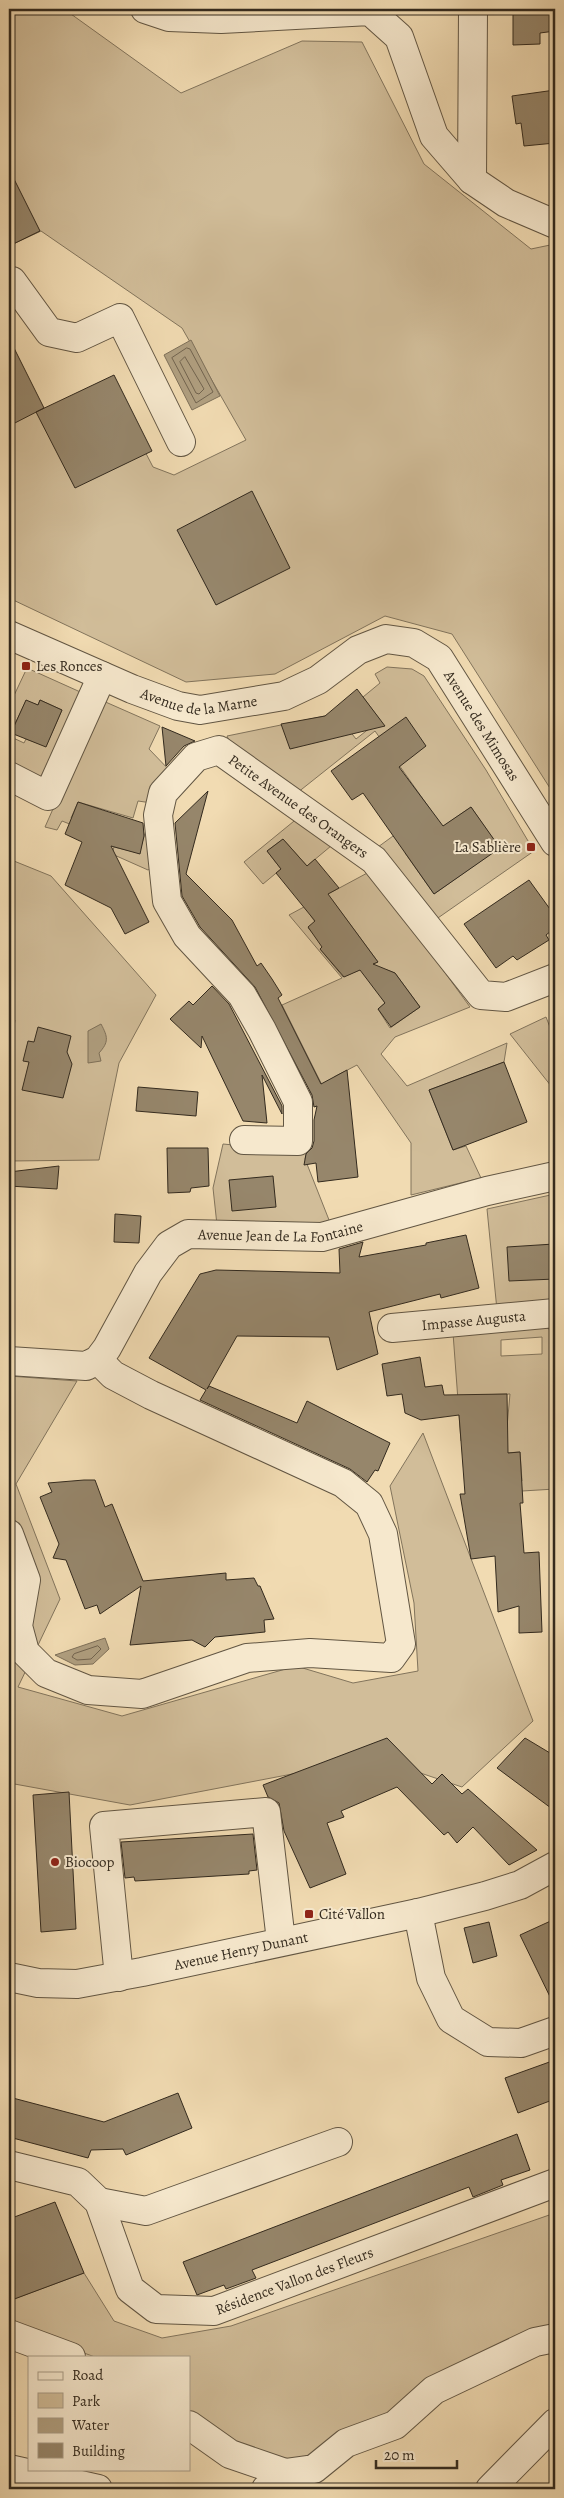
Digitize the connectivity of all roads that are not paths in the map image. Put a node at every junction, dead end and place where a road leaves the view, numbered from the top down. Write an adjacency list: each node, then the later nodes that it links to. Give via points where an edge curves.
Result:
1 (145, 9): 3 (street, via 169,17 221,19 370,11 399,37 434,136)
2 (474, 9): 3 (street)
3 (472, 180): 4 (street, via 506,203)
4 (555, 224)
5 (9, 283): 6 (street, via 12,282 48,332 77,338 120,318)
6 (181, 442)
7 (9, 635): 9 (street, Avenue de la Marne)
8 (386, 639): 9 (street, Avenue de la Marne, via 358,650 318,680 284,696 220,708 200,710 178,706); 11 (street, Avenue des Mimosas, via 414,643 439,658)
9 (102, 676): 10 (street, via 48,796)
10 (9, 776)
11 (555, 842)
12 (555, 978): 13 (street, Petite Avenue des Orangers, via 506,997 481,995 374,860 219,750 196,757 163,793 158,815 167,901 187,936 242,995 298,1102 298,1141)
13 (244, 1140)
14 (555, 1176): 17 (street, Avenue Jean de La Fontaine, via 487,1191 322,1237 188,1234 170,1245 148,1273)
15 (555, 1313): 16 (street, Impasse Augusta)
16 (392, 1328)
17 (98, 1360): 18 (street, via 86,1366); 20 (street, via 113,1375 151,1396 343,1483 369,1504 383,1534 401,1644 391,1658 310,1653 247,1658 142,1694 88,1690 46,1673)
18 (9, 1361)
19 (9, 1534): 20 (street, via 26,1580)
20 (15, 1642)
21 (555, 1866): 22 (street, Avenue Henry Dunant, via 520,1885)
22 (418, 1913): 23 (street, Avenue Henry Dunant); 26 (street, via 431,1978 451,2019 488,2042 521,2043)
23 (281, 1941): 25 (street, Avenue Henry Dunant); 25 (street, via 266,1812 104,1826)
24 (9, 1977): 25 (street, Avenue Henry Dunant, via 77,1984)
25 (119, 1977)
26 (555, 2031)
27 (338, 2142): 30 (street, via 146,2211)
28 (9, 2165): 30 (street, Résidence Vallon des Fleurs, via 78,2182)
29 (555, 2182): 30 (street, Résidence Vallon des Fleurs, via 214,2311 156,2309 130,2289)
30 (100, 2202)
31 (9, 2334): 33 (street)
32 (555, 2338): 37 (street, via 535,2342 434,2390 395,2424 346,2443 314,2469)
33 (68, 2356)
34 (555, 2423): 39 (street)
35 (190, 2426): 37 (street)
36 (9, 2469): 38 (street)
37 (276, 2481)
38 (98, 2489)
39 (490, 2489)

